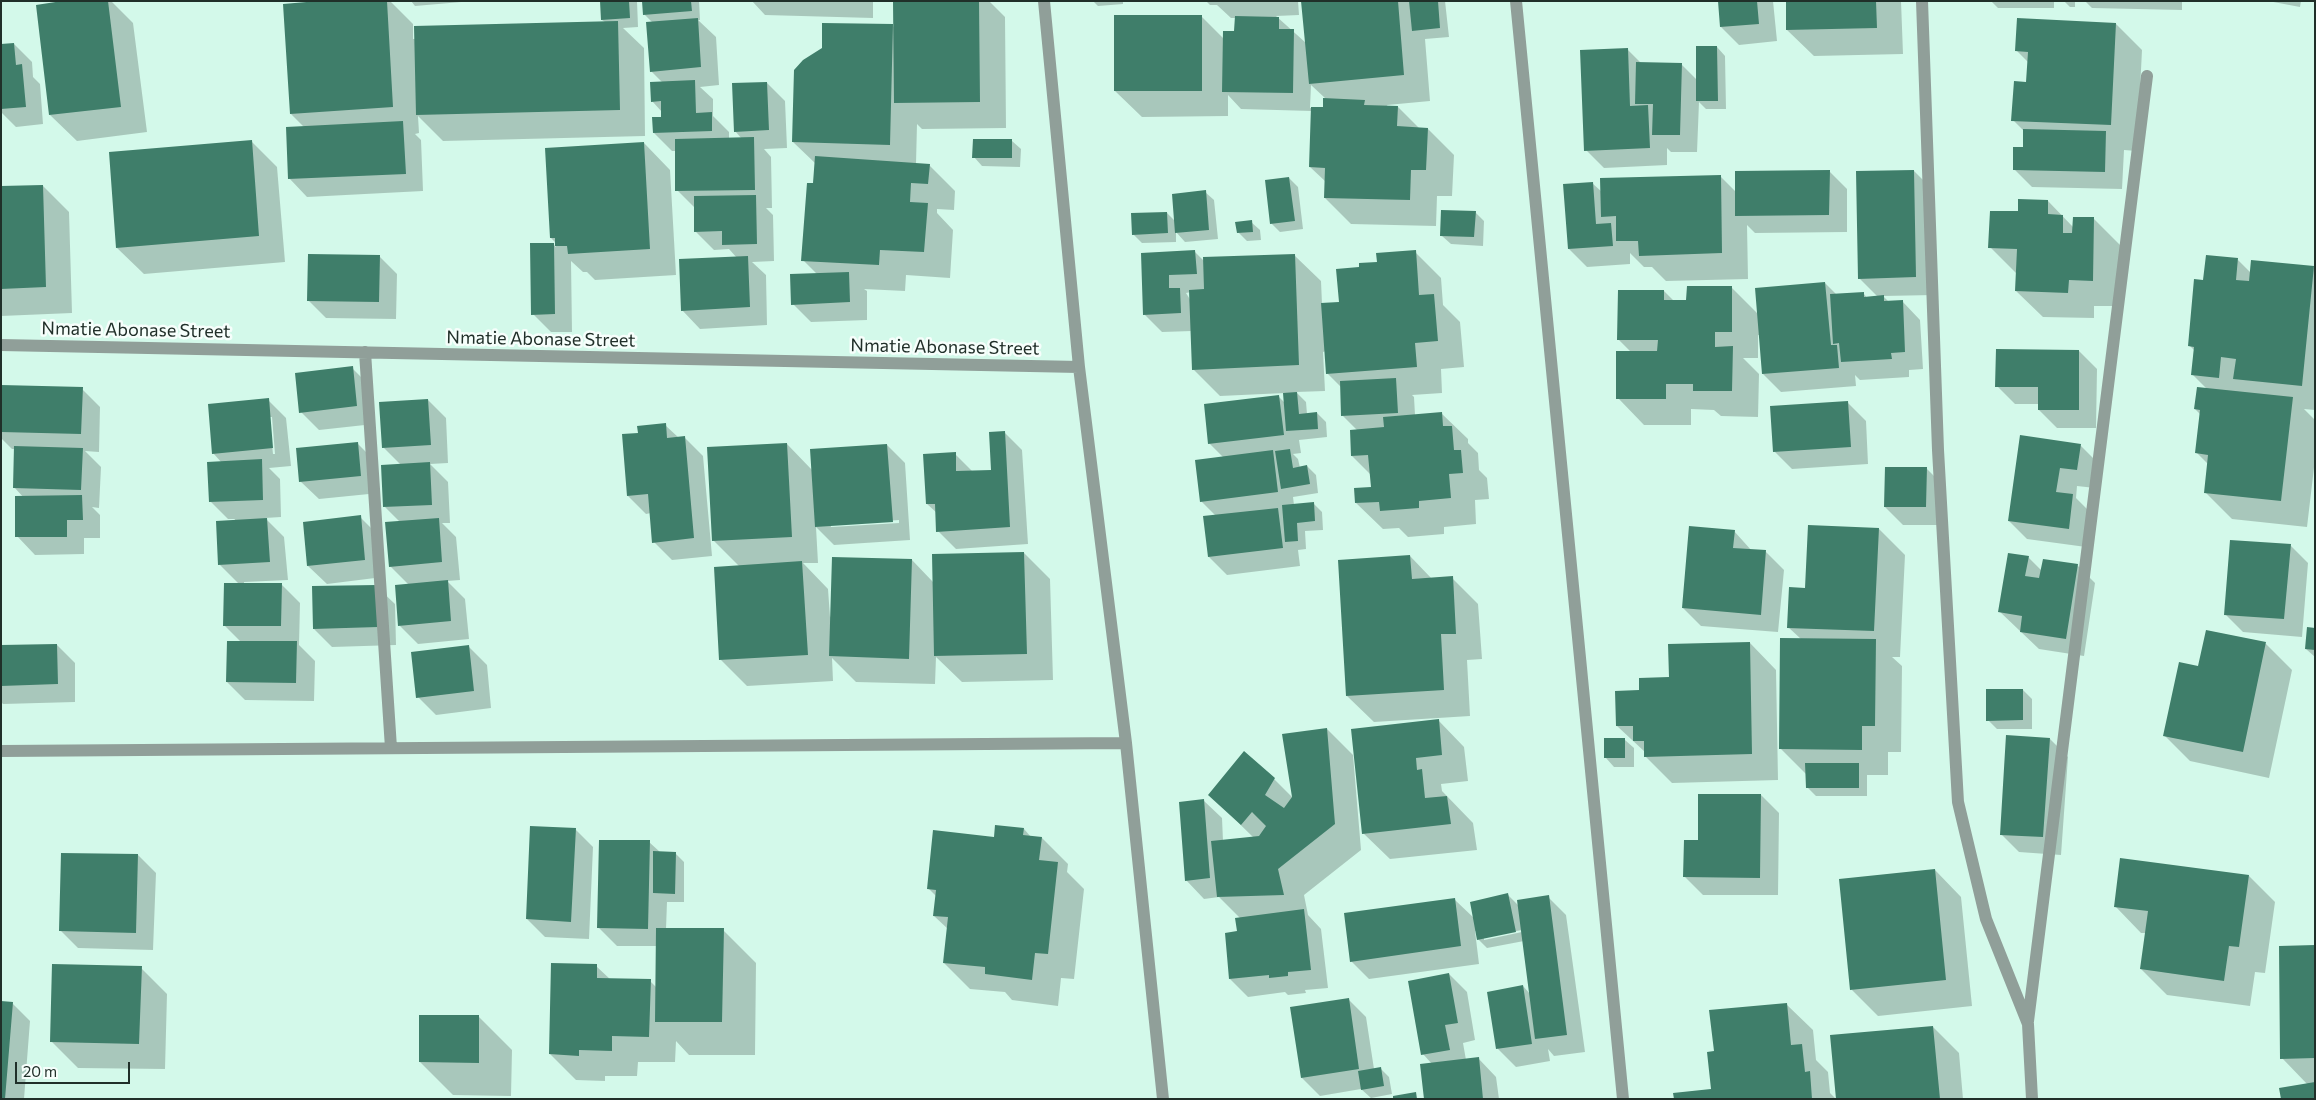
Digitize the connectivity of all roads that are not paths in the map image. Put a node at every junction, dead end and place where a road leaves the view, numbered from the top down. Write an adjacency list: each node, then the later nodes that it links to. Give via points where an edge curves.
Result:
1 (1044, 1): 7 (street)
2 (1516, 1): 13 (street)
3 (1922, 1): 11 (street, via 1938,450 1958,802 1986,919)
4 (2147, 76): 11 (street)
5 (1, 345): 6 (street, Nmatie Abonase Street)
6 (365, 352): 7 (street, Nmatie Abonase Street); 9 (street)
7 (1079, 368): 8 (street)
8 (1126, 743): 9 (street); 12 (street)
9 (391, 748): 10 (street)
10 (1, 751)
11 (2028, 1024): 14 (street)
12 (1163, 1099)
13 (1623, 1099)
14 (2032, 1099)

